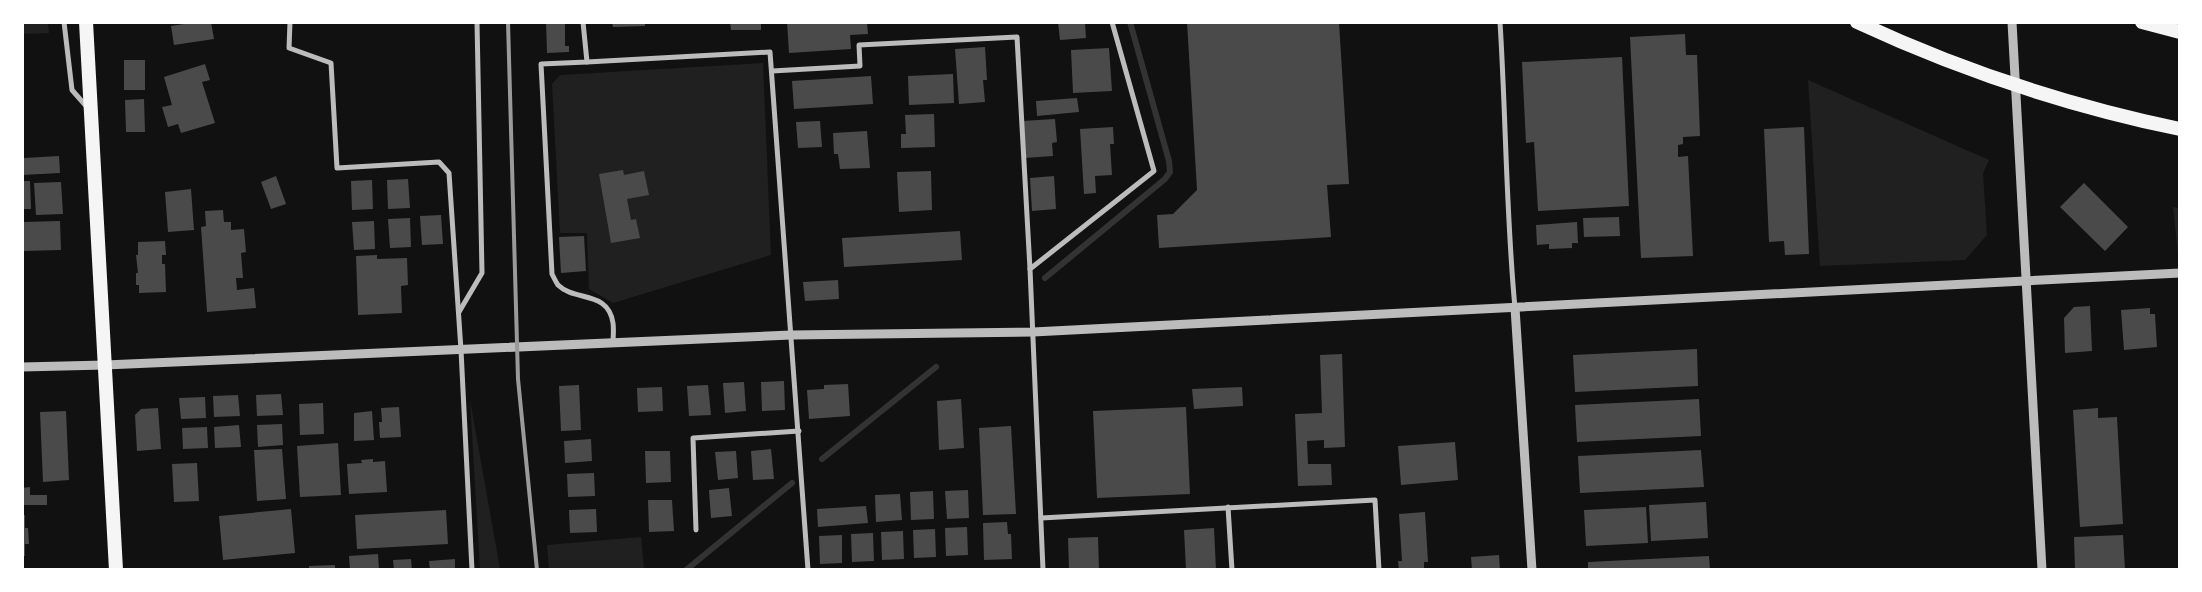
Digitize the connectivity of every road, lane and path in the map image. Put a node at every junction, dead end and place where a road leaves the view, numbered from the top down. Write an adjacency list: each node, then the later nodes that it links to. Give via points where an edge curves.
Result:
1 (64, 22): 14 (street, via 72,90)
2 (86, 22): 14 (highway)
3 (290, 22): 20 (street, via 289,48 331,63 336,168 439,162 449,173)
4 (477, 22): 20 (street, via 482,273)
5 (583, 22): 12 (street)
6 (1112, 22): 16 (street, via 1154,170)
7 (1500, 22): 19 (street)
8 (1857, 22): 15 (highway, via 1966,68 2094,109)
9 (2012, 22): 18 (street)
10 (2142, 22): 11 (highway)
11 (2180, 32)
12 (586, 62): 13 (street, via 770,52); 23 (street, via 541,64 552,274 566,290 594,298 604,306 613,323)
13 (772, 71): 16 (street, via 860,66 859,45 1017,37); 22 (street)
14 (91, 112): 25 (highway)
15 (2180, 129)
16 (1030, 269): 21 (street)
17 (2180, 273): 18 (street)
18 (2026, 280): 19 (street); 38 (street)
19 (1516, 308): 21 (street); 37 (street)
20 (458, 312): 24 (street)
21 (1033, 332): 22 (street); 29 (street)
22 (791, 335): 23 (street); 27 (street)
23 (613, 343): 24 (street)
24 (461, 350): 25 (street); 32 (street)
25 (105, 365): 26 (street); 31 (highway)
26 (22, 367)
27 (799, 431): 30 (street, via 693,438); 33 (street)
28 (1228, 507): 29 (street); 35 (street); 36 (street, via 1376,500)
29 (1041, 518): 34 (street)
30 (696, 530)
31 (116, 570)
32 (472, 570)
33 (808, 570)
34 (1043, 570)
35 (1232, 570)
36 (1379, 570)
37 (1532, 570)
38 (2042, 570)

